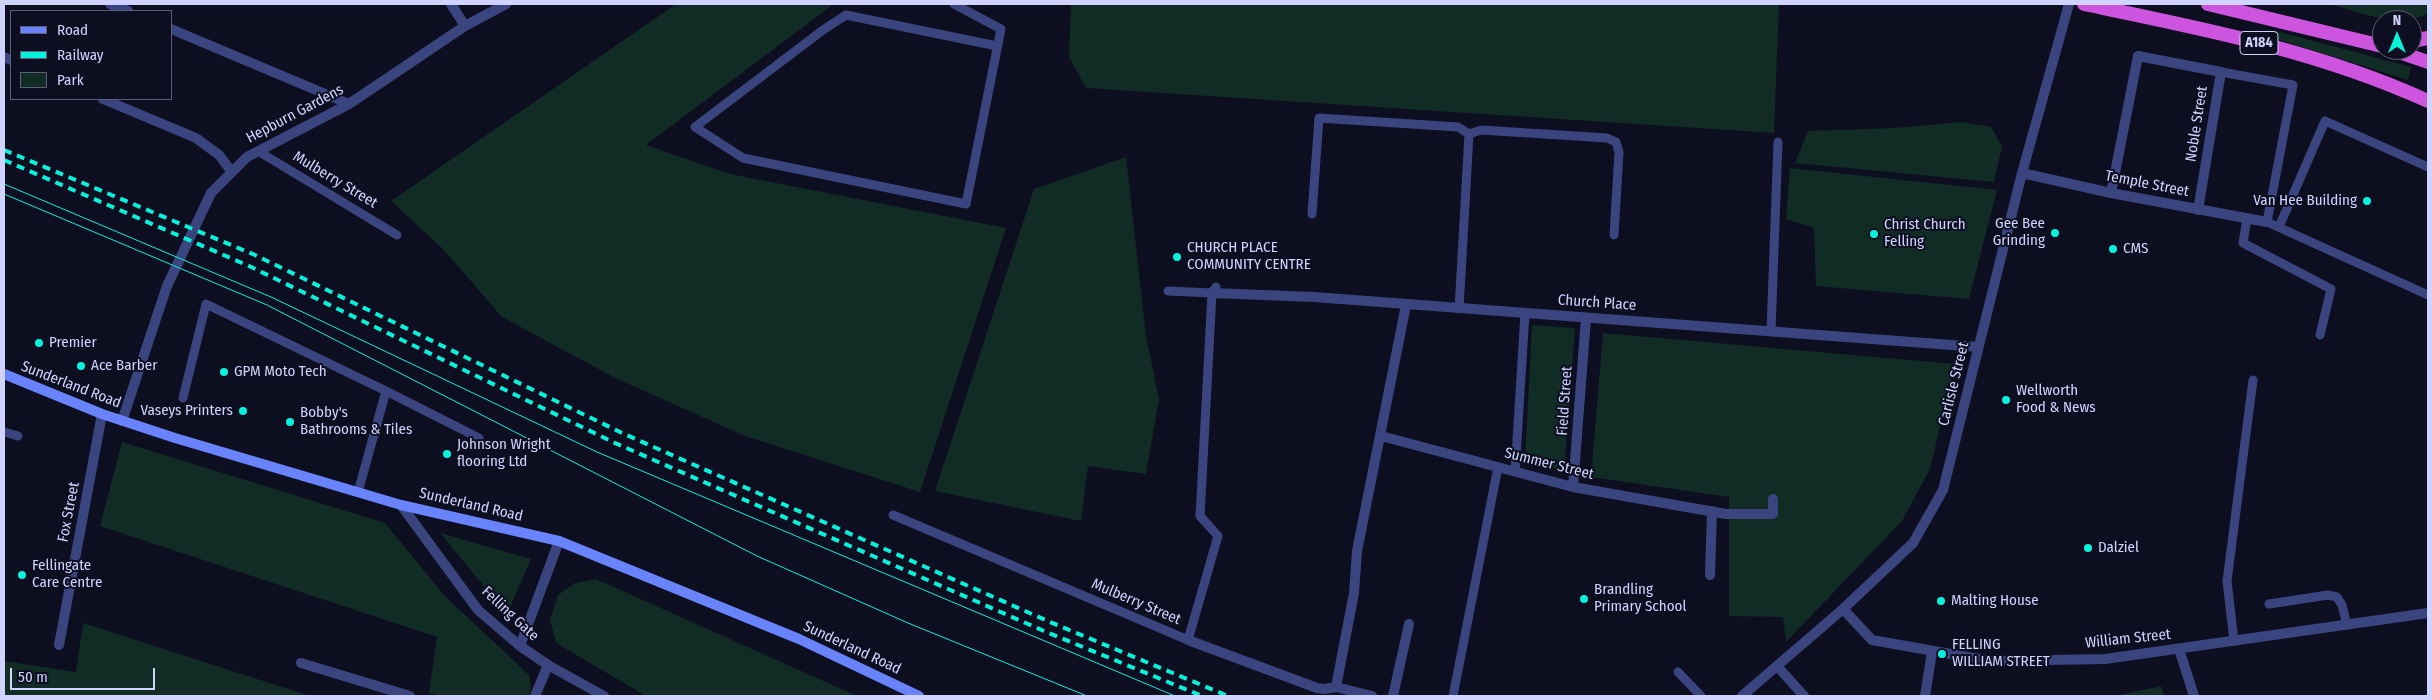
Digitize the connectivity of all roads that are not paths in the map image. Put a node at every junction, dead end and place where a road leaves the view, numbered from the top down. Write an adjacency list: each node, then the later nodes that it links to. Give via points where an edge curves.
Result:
1 (110, 4): 8 (street)
2 (450, 4): 9 (street)
3 (506, 4): 9 (street, Hepburn Gardens)
4 (954, 4): 12 (lane, via 1000,29)
5 (2069, 4): 22 (street, Carlisle Street)
6 (2084, 4): 15 (highway, A184, via 2241,38 2367,75)
7 (2208, 4): 11 (highway, A184)
8 (125, 10)
9 (465, 26): 16 (street, Hepburn Gardens)
10 (172, 30): 16 (street)
11 (2372, 43)
12 (997, 46): 12 (lane, via 966,204 743,158 695,127 846,15)
13 (2220, 72): 23 (street, via 2138,56); 24 (street, Noble Street); 27 (lane, via 2293,85)
14 (105, 100): 21 (street, via 196,138 219,155)
15 (2428, 100)
16 (349, 104): 19 (street, Hepburn Gardens)
17 (1469, 134): 25 (lane, via 1458,127 1319,118); 30 (lane, via 1481,130 1607,138 1616,142 1619,152); 35 (lane)
18 (1778, 142): 38 (lane)
19 (258, 151): 21 (street, Hepburn Gardens, via 246,157); 29 (lane, Mulberry Street)
20 (2428, 167): 28 (lane, via 2325,121)
21 (232, 172): 46 (street, Hepburn Gardens, via 211,193 167,286)
22 (2022, 173): 23 (street, Temple Street); 40 (street, Carlisle Street)
23 (2111, 193): 24 (street, Temple Street)
24 (2198, 210): 26 (street, Temple Street)
25 (1312, 214)
26 (2247, 218): 27 (street, Temple Street); 39 (lane, via 2243,243 2331,289)
27 (2268, 222): 28 (lane)
28 (2278, 227): 33 (lane)
29 (397, 235)
30 (1614, 235)
31 (1214, 290): 32 (lane); 34 (street, Church Place); 66 (lane, via 1200,516 1218,536)
32 (1168, 291)
33 (2428, 295)
34 (1406, 305): 35 (street, Church Place); 49 (street)
35 (1459, 309): 36 (street, Church Place)
36 (1525, 313): 37 (street, Church Place); 52 (lane)
37 (1586, 318): 38 (street, Church Place); 53 (street, Field Street)
38 (1771, 331): 40 (street, Church Place)
39 (2320, 335)
40 (1978, 346): 62 (street, Carlisle Street, via 1943,490 1913,543)
41 (4, 374): 45 (main road, Sunderland Road)
42 (2253, 380): 67 (lane, via 2227,581)
43 (386, 391): 44 (lane, via 206,304); 50 (lane); 54 (lane)
44 (183, 398)
45 (102, 414): 46 (main road, Sunderland Road); 68 (street, Fox Street)
46 (122, 421): 54 (main road, Sunderland Road)
47 (4, 432): 48 (lane)
48 (18, 436)
49 (1381, 436): 51 (street, Summer Street); 76 (street, via 1357,551 1354,593)
50 (479, 438)
51 (1498, 467): 52 (street, Summer Street); 83 (lane)
52 (1515, 472): 53 (street, Summer Street)
53 (1573, 487): 57 (street, Summer Street)
54 (358, 492): 56 (main road, Sunderland Road)
55 (1773, 499): 57 (street, Summer Street, via 1773,514)
56 (401, 505): 59 (main road, Sunderland Road); 69 (street, Felling Gate, via 478,610)
57 (1712, 512): 60 (street)
58 (892, 515): 66 (lane, Mulberry Street)
59 (559, 541): 69 (street); 80 (main road, Sunderland Road, via 799,638)
60 (1710, 575)
61 (2269, 604): 65 (lane, via 2328,595 2337,597)
62 (1843, 609): 71 (street, William Street, via 1872,640); 74 (street, Carlisle Street)
63 (2428, 613): 65 (street, William Street)
64 (1409, 624): 82 (street)
65 (2347, 625): 67 (street, William Street)
66 (1188, 640): 76 (street, Mulberry Street, via 1317,688)
67 (2234, 641): 70 (street, William Street)
68 (59, 645)
69 (520, 646): 73 (street, Felling Gate)
70 (2179, 649): 71 (street, William Street, via 2105,659 1990,661); 88 (street)
71 (1932, 652): 87 (street)
72 (301, 663): 77 (street)
73 (548, 665): 78 (street); 79 (street, Felling Gate)
74 (1777, 666): 85 (street, Carlisle Street); 86 (street)
75 (1678, 672): 84 (lane)
76 (1336, 687): 81 (street, Mulberry Street)
77 (410, 696)
78 (535, 696)
79 (604, 696)
80 (919, 696)
81 (1372, 696)
82 (1393, 696)
83 (1453, 696)
84 (1701, 696)
85 (1742, 696)
86 (1804, 696)
87 (1925, 696)
88 (2194, 696)

